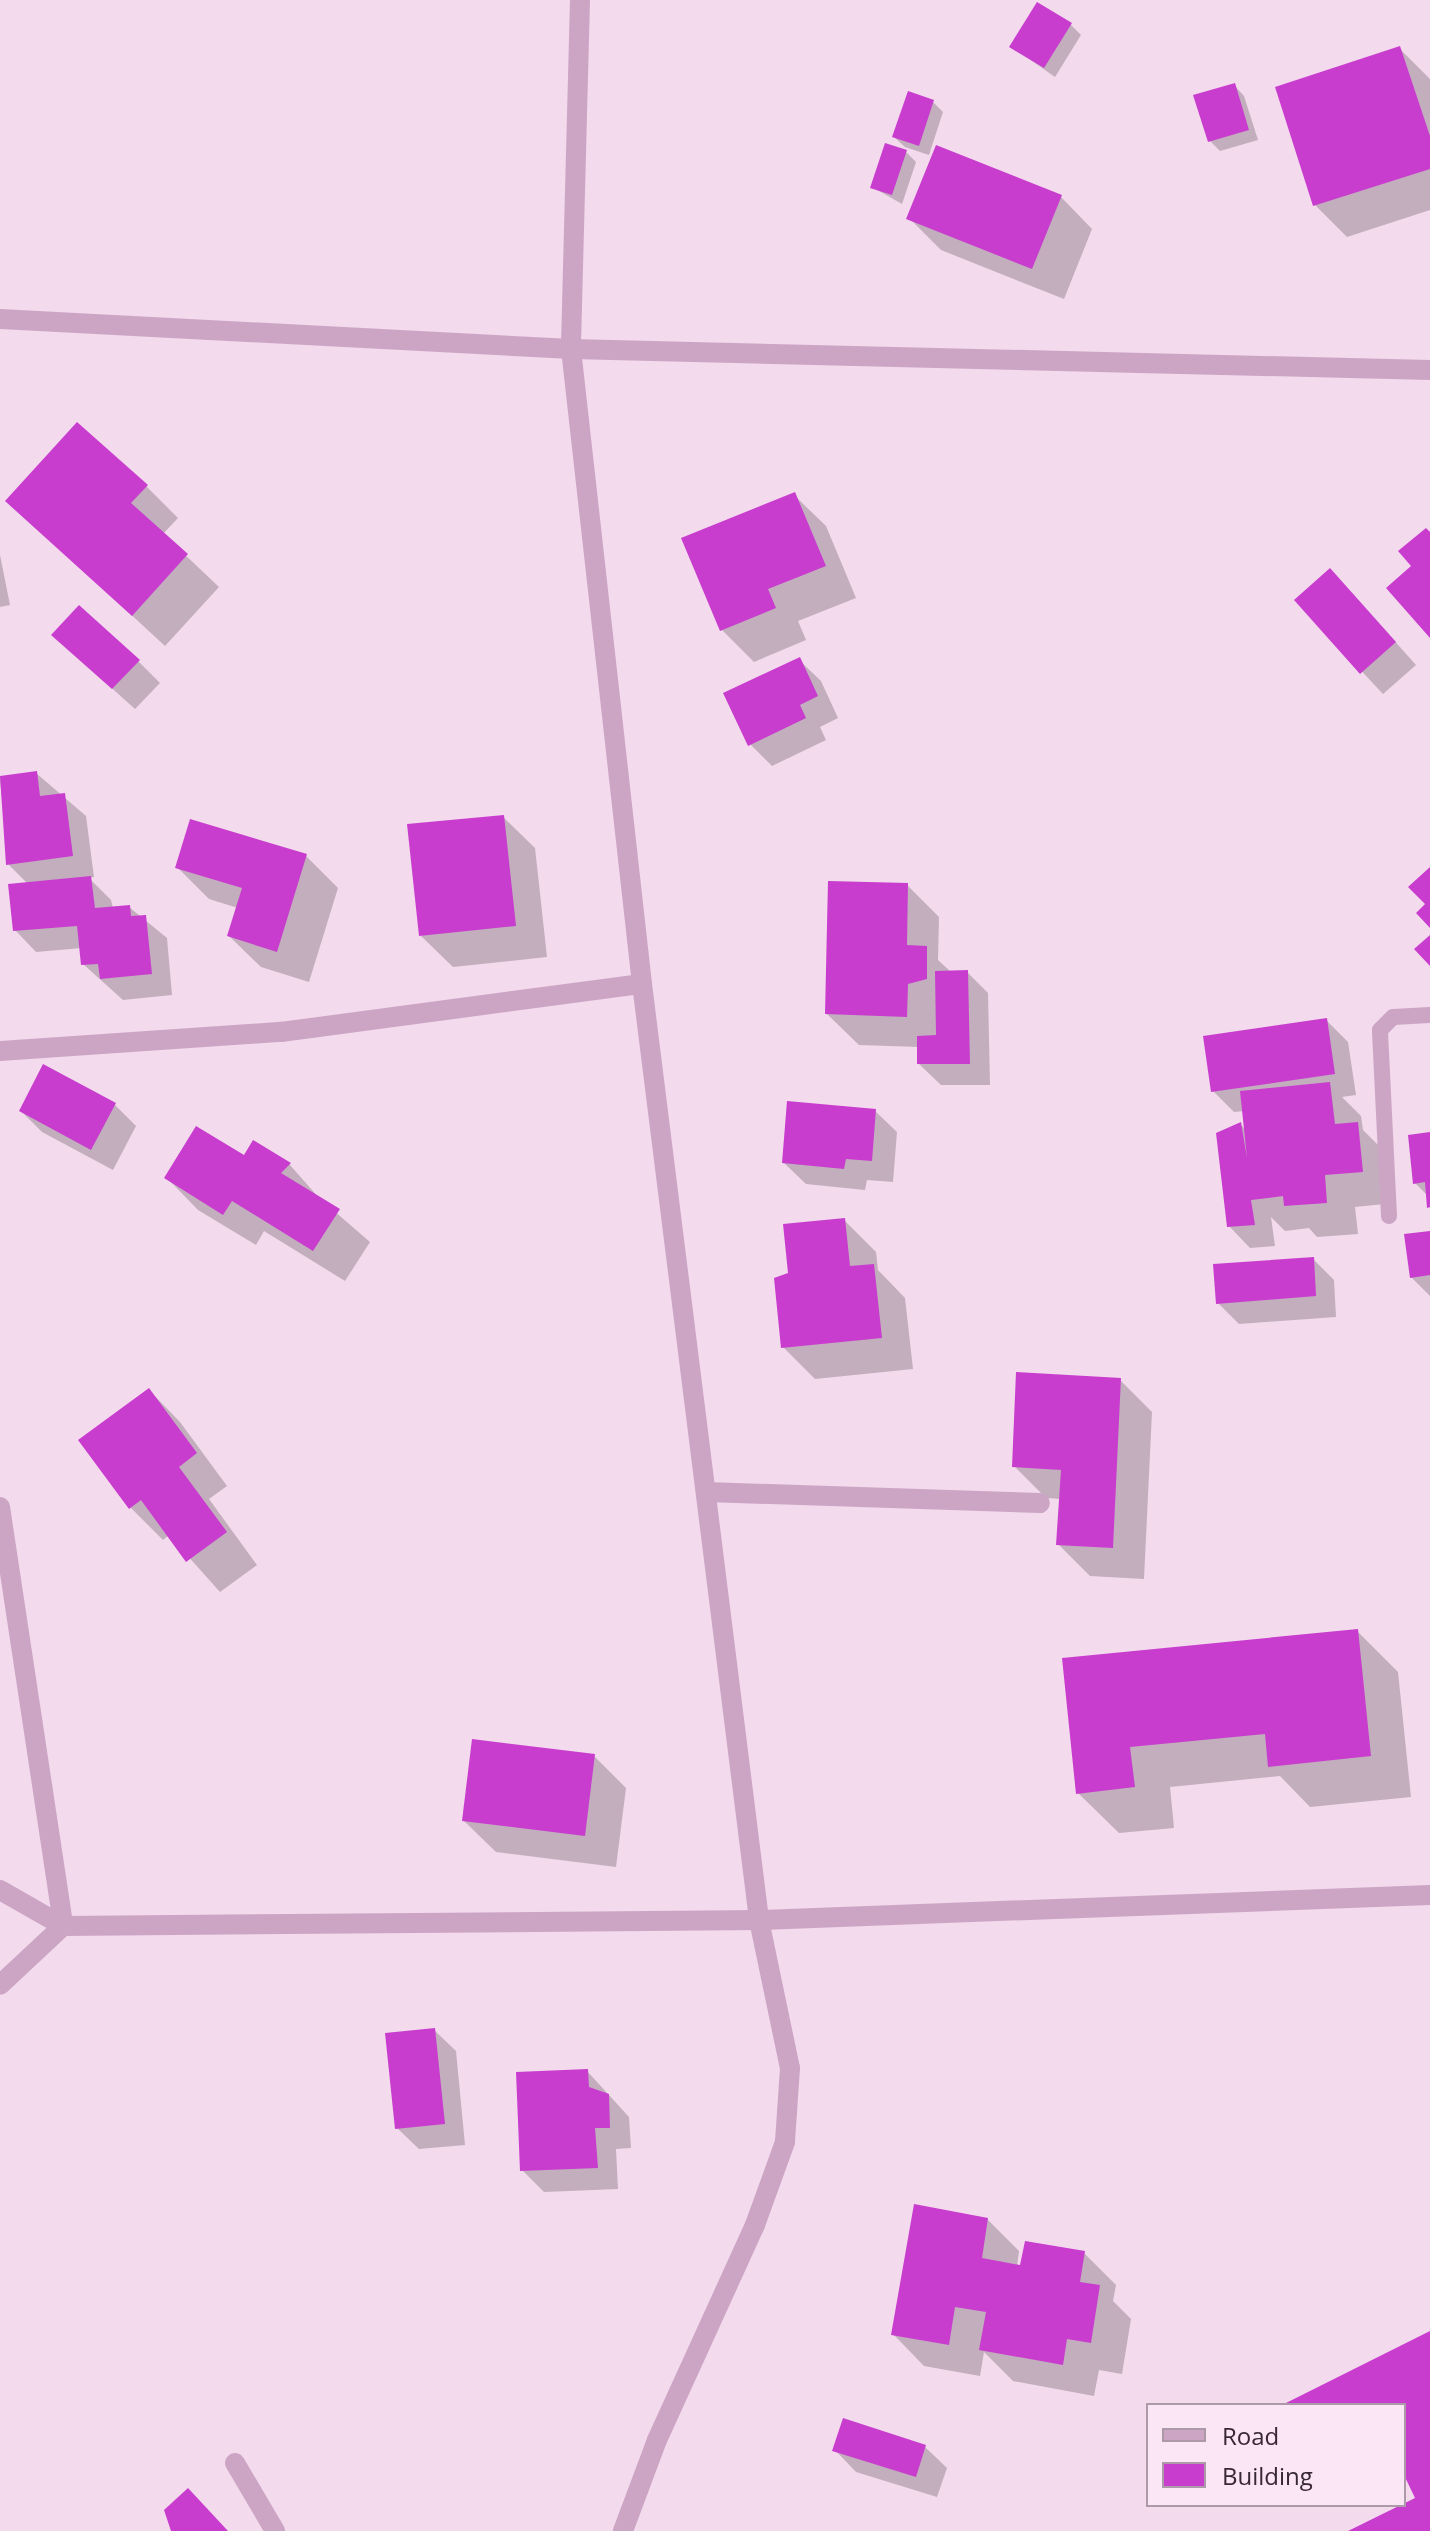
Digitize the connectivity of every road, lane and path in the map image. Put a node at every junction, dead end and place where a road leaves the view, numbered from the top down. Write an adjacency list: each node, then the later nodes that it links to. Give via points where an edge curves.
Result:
1 (580, 0): 3 (street)
2 (0, 319): 3 (street)
3 (571, 349): 4 (street); 5 (street)
4 (1430, 370)
5 (642, 984): 7 (street, via 281,1032); 9 (street)
6 (1430, 1015): 8 (lane, via 1393,1017 1380,1030)
7 (0, 1051)
8 (1389, 1216)
9 (706, 1492): 10 (street); 14 (street)
10 (1040, 1503)
11 (0, 1507): 15 (street)
12 (0, 1890): 15 (street)
13 (1430, 1895): 14 (street)
14 (759, 1920): 15 (street); 19 (street, via 790,2068 785,2142)
15 (63, 1926): 16 (street)
16 (0, 1985)
17 (235, 2463): 18 (street)
18 (275, 2531)
19 (623, 2531)

